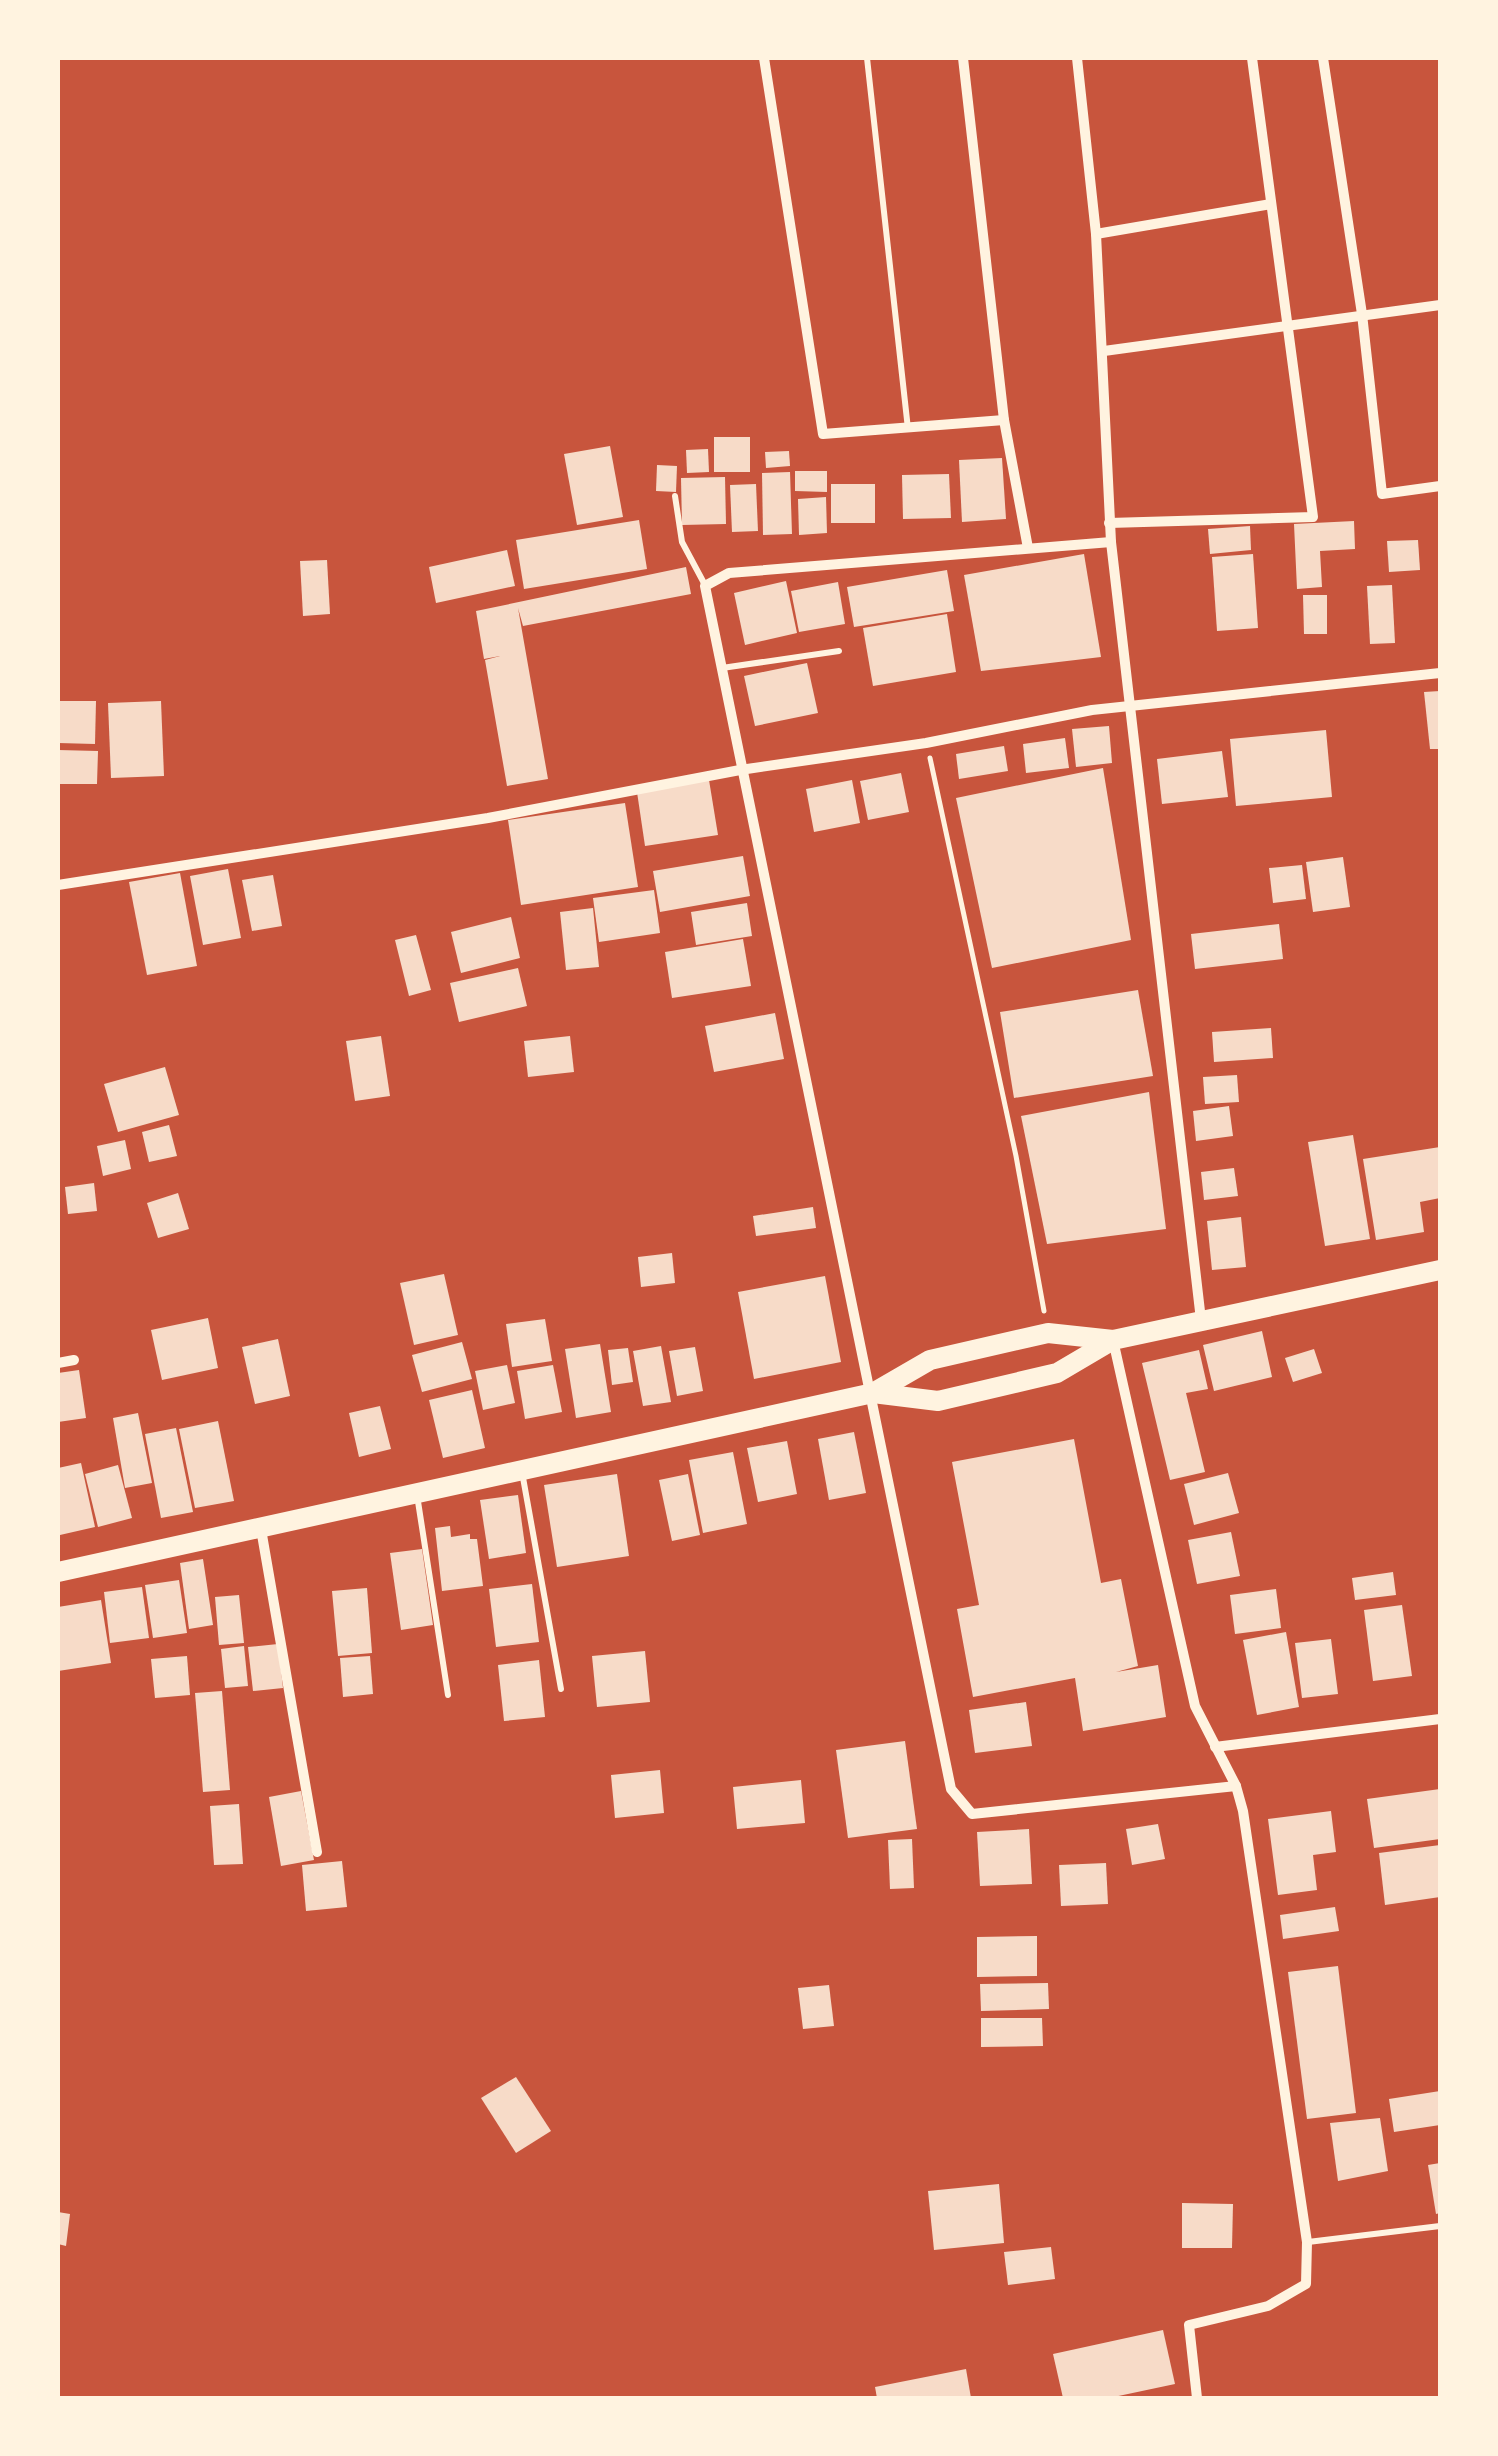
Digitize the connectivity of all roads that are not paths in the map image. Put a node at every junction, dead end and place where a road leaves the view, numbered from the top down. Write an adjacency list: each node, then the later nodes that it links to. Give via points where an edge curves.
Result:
1 (764, 58): 14 (street, via 822,434)
2 (867, 58): 14 (lane)
3 (963, 58): 13 (street)
4 (1077, 58): 8 (street)
5 (1252, 58): 7 (street)
6 (1323, 58): 10 (street)
7 (1272, 204): 8 (street); 11 (street)
8 (1096, 234): 12 (street)
9 (1440, 304): 10 (street)
10 (1362, 314): 11 (street); 15 (street, via 1382,494)
11 (1288, 323): 12 (street); 17 (street, via 1313,517)
12 (1104, 350): 17 (street)
13 (1004, 420): 14 (street); 19 (street)
14 (908, 429)
15 (1440, 486)
16 (675, 496): 20 (lane, via 682,542)
17 (1110, 523): 18 (street)
18 (1111, 542): 19 (street); 24 (street)
19 (1028, 548): 20 (street, via 729,573)
20 (705, 586): 22 (street)
21 (838, 651): 22 (lane)
22 (722, 668): 25 (street)
23 (1440, 673): 24 (street)
24 (1127, 705): 25 (street); 28 (street)
25 (740, 770): 26 (street, via 488,818); 32 (street)
26 (58, 886)
27 (1440, 1270): 28 (main road)
28 (1201, 1320): 29 (main road)
29 (1112, 1340): 32 (main road, via 1048,1333 930,1360); 32 (main road, via 1057,1373 938,1400); 40 (street, via 1195,1706)
30 (74, 1360): 31 (street)
31 (58, 1363)
32 (873, 1393): 33 (main road); 41 (street, via 951,1790 972,1814)
33 (521, 1471): 34 (main road); 37 (lane)
34 (417, 1494): 35 (main road); 38 (lane)
35 (261, 1530): 36 (main road); 42 (street)
36 (58, 1572)
37 (561, 1689)
38 (448, 1695)
39 (1440, 1719): 40 (street)
40 (1215, 1748): 41 (street)
41 (1236, 1786): 44 (street)
42 (317, 1852)
43 (1440, 2226): 44 (lane)
44 (1308, 2242): 45 (street, via 1306,2284 1268,2306 1189,2325)
45 (1197, 2398)

